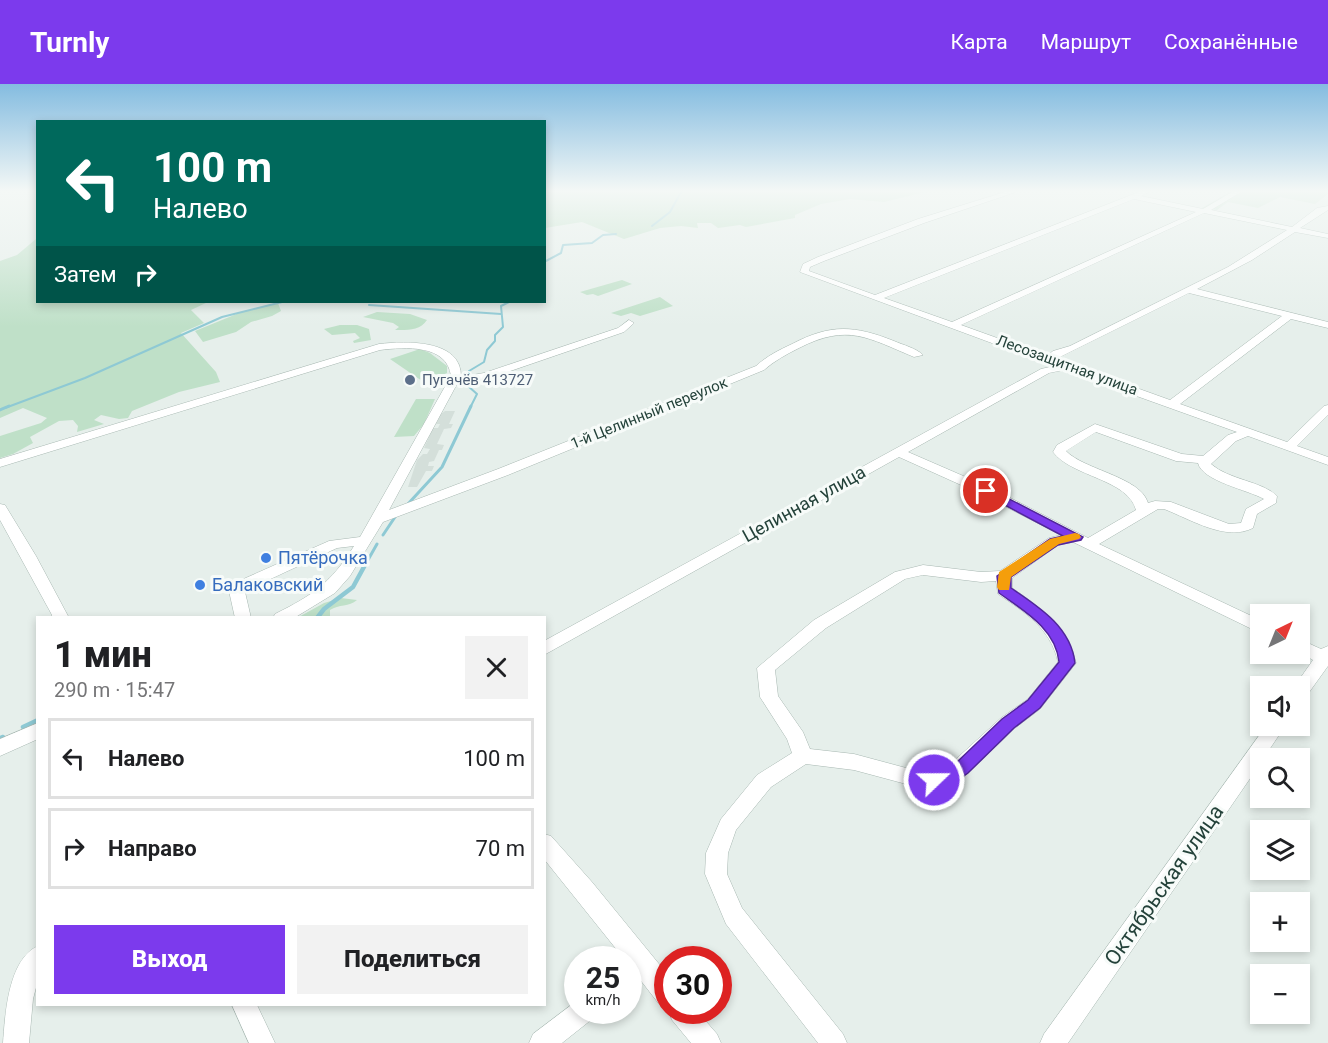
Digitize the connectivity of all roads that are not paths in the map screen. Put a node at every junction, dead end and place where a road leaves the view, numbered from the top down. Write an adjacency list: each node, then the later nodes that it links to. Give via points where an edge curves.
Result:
1 (880, 237): 6 (street, Лесозащитная улица, via 821,259 806,266 804,272)
2 (1030, 237): 6 (street)
3 (1147, 237): 9 (street)
4 (1281, 237): 5 (street)
5 (1189, 290): 7 (street); 12 (street)
6 (875, 298): 9 (street, Лесозащитная улица)
7 (1290, 315): 10 (street); 15 (street)
8 (629, 323): 14 (street, via 621,330 486,376)
9 (953, 325): 12 (street, Лесозащитная улица)
10 (1328, 325)
11 (918, 355): 25 (street, 1-й Целинный переулок, via 855,331 826,331 760,368)
12 (1050, 359): 13 (street, Лесозащитная улица)
13 (1065, 366): 15 (street, Лесозащитная улица); 19 (street, Целинная улица, via 1045,371)
14 (452, 382): 22 (street, via 457,369 435,350 415,345 380,347); 25 (street)
15 (1173, 403): 17 (street, Лесозащитная улица)
16 (1328, 408): 18 (street)
17 (1248, 432): 18 (street, Лесозащитная улица); 20 (street, via 1232,438)
18 (1288, 447): 21 (street, Лесозащитная улица)
19 (897, 452): 27 (street, via 986,491); 33 (street, Целинная улица)
20 (1206, 460): 24 (street, via 1204,465 1209,470 1270,496 1271,500 1251,512 1248,525 1227,528 1166,505); 24 (street, via 1180,458 1095,428 1061,448 1059,452 1065,458 1123,486 1140,499)
21 (1328, 461)
22 (0, 463)
23 (0, 508): 29 (street)
24 (1143, 511): 27 (street)
25 (376, 520): 26 (street)
26 (364, 541): 30 (street, via 334,544 244,585 237,591); 31 (street, via 345,573 308,604)
27 (1082, 541): 28 (street, via 1054,541); 32 (street)
28 (1004, 576): 40 (street, via 923,570 900,575 820,624 766,668 769,697 796,737); 40 (street, via 1004,590 1042,616 1065,648 1067,663 1034,704 948,779 921,780 854,762)
29 (60, 616)
30 (242, 616)
31 (285, 616)
32 (1250, 622)
33 (546, 649)
34 (1310, 650): 35 (street)
35 (1327, 657): 36 (street)
36 (1310, 679)
37 (36, 731): 39 (street)
38 (1269, 736): 54 (street, Октябрьская улица)
39 (0, 747)
40 (803, 756): 53 (street, via 764,781 729,825 717,853 716,874 734,916)
41 (546, 845): 42 (street, via 584,889)
42 (621, 946)
43 (35, 961): 49 (street, via 19,1002)
44 (642, 974): 45 (street)
45 (654, 983)
46 (244, 1006): 50 (street)
47 (566, 1024): 51 (street)
48 (692, 1024): 52 (street)
49 (16, 1043)
50 (262, 1043)
51 (542, 1043)
52 (708, 1043)
53 (834, 1043)
54 (1053, 1043)

